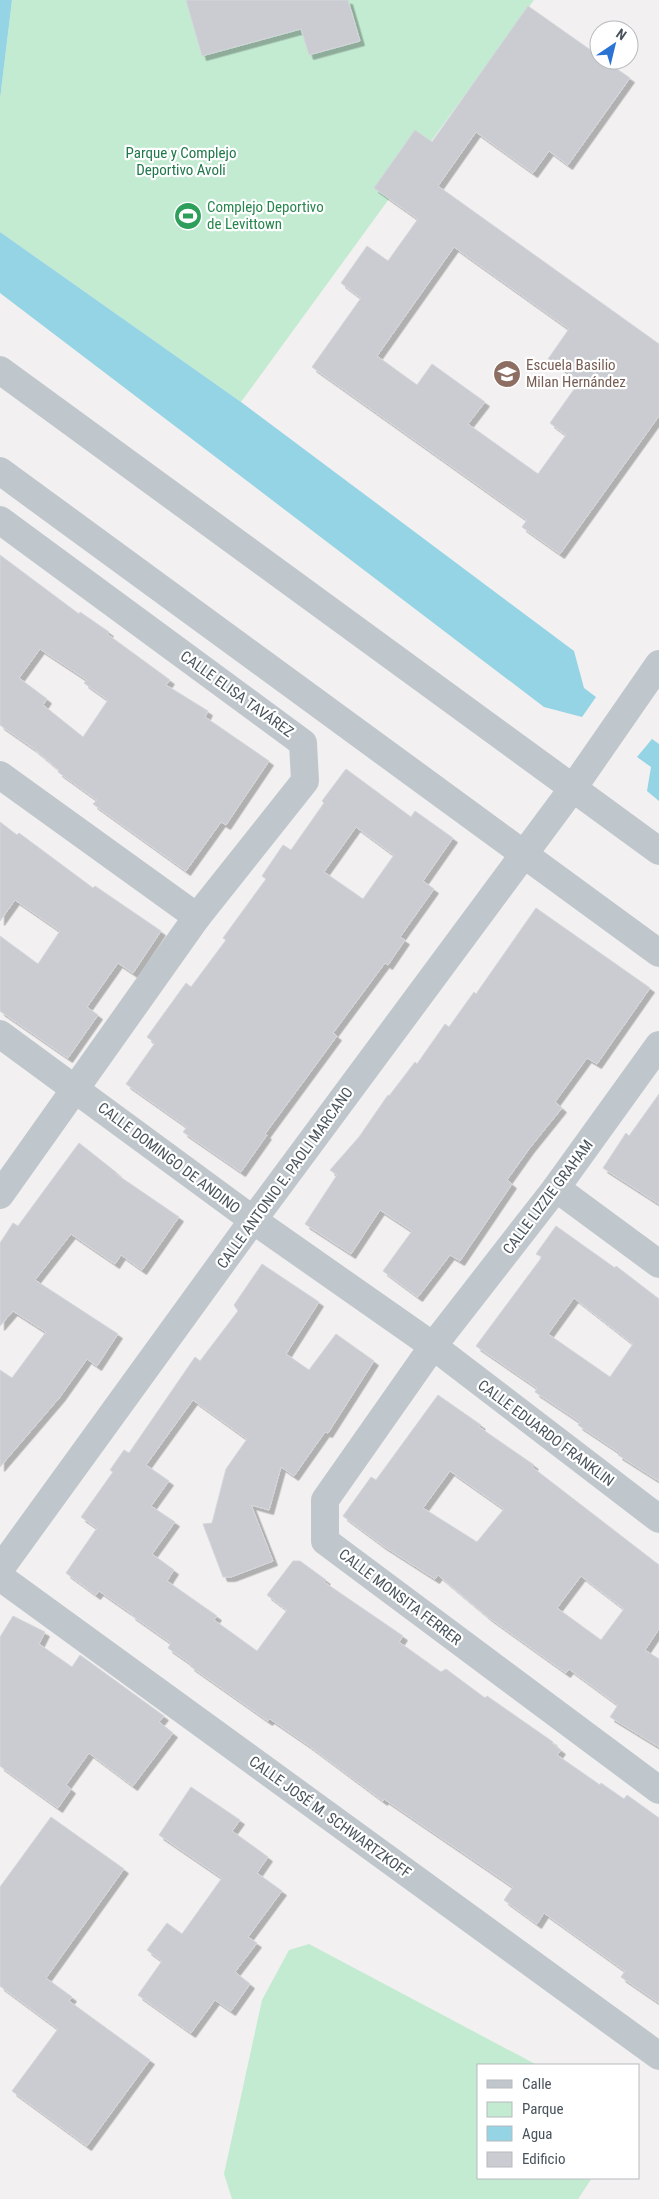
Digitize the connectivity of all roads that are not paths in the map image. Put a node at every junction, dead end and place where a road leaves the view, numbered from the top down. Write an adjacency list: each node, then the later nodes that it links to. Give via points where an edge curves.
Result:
1 (0, 370): 6 (street)
2 (0, 471): 8 (street)
3 (0, 520): 9 (street, CALLE ELISA TAVÁREZ, via 303,743 305,781)
4 (659, 664): 6 (street, CALLE ANTONIO E. PAOLI MARCANO)
5 (0, 775): 9 (street)
6 (573, 788): 7 (street); 8 (street, CALLE ANTONIO E. PAOLI MARCANO)
7 (659, 851)
8 (524, 854): 10 (street); 16 (street, CALLE ANTONIO E. PAOLI MARCANO)
9 (197, 918): 13 (street, CALLE ELISA TAVÁREZ)
10 (659, 952)
11 (0, 1034): 13 (street, CALLE DOMINGO DE ANDINO)
12 (659, 1045): 14 (street, CALLE LIZZIE GRAHAM)
13 (76, 1089): 15 (street); 16 (street, CALLE DOMINGO DE ANDINO)
14 (556, 1188): 17 (street); 18 (street, CALLE LIZZIE GRAHAM)
15 (0, 1195)
16 (253, 1220): 18 (street, CALLE DOMINGO DE ANDINO); 20 (street, CALLE ANTONIO E. PAOLI MARCANO)
17 (659, 1264)
18 (433, 1346): 19 (street, CALLE EDUARDO FRANKLIN); 22 (street, CALLE MONSITA FERRER, via 325,1500 325,1541)
19 (659, 1519)
20 (0, 1569)
21 (0, 1577): 23 (street, CALLE JOSÉ M. SCHWARTZKOFF)
22 (659, 1790)
23 (659, 2056)

